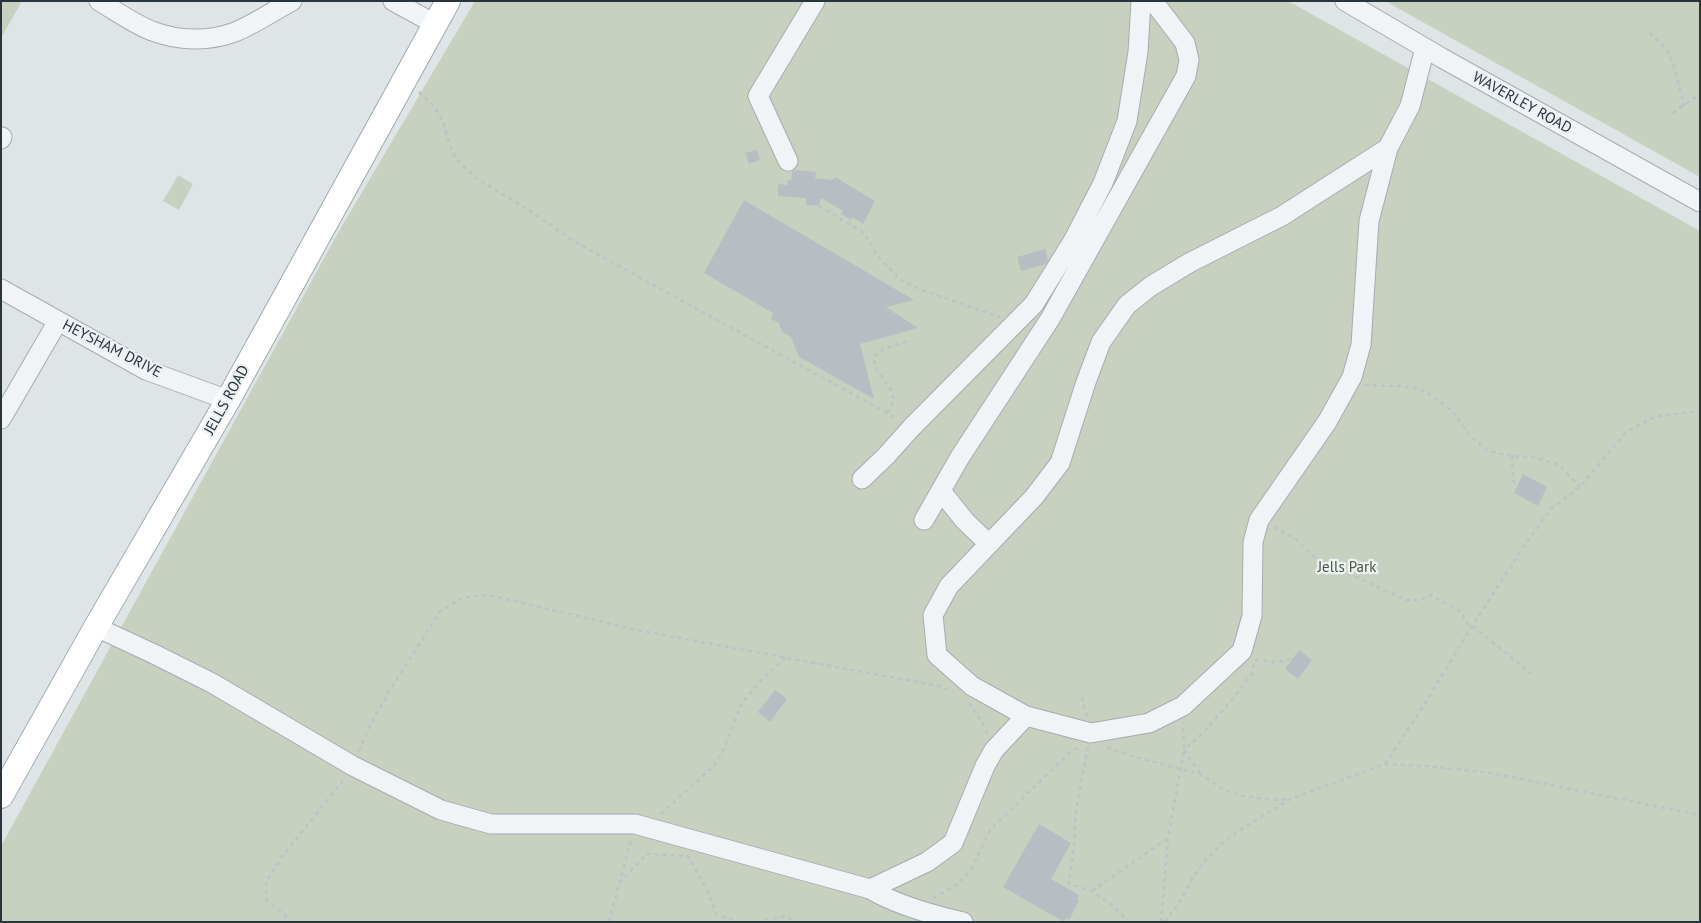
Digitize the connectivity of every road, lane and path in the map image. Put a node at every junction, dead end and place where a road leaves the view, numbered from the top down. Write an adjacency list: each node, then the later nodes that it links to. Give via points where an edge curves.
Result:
1 (99, 1): 2 (street, via 152,31 174,38 195,39 235,32)
2 (291, 1)
3 (393, 1): 9 (street)
4 (448, 1): 9 (main road, JELLS ROAD)
5 (815, 1): 17 (street, via 758,96)
6 (1141, 1): 22 (street, via 1138,52 1127,121 1103,183 1073,241 1034,304)
7 (1153, 1): 23 (street, via 1185,43 1190,60 1186,76)
8 (1345, 1): 11 (street, WAVERLEY ROAD)
9 (435, 24): 12 (main road, JELLS ROAD)
10 (1650, 33): 14 (path, via 1669,52)
11 (1425, 48): 16 (street, via 1410,106); 18 (street, WAVERLEY ROAD)
12 (403, 82): 26 (main road, JELLS ROAD); 28 (path, via 422,93 433,105 443,121 456,159 476,178 575,242)
13 (1700, 94): 14 (path)
14 (1684, 106): 15 (path)
15 (1673, 113)
16 (1388, 148): 25 (street, via 1369,221 1362,345); 38 (street, via 1282,216 1174,272 1127,305 1101,342 1060,463 1034,497)
17 (788, 161)
18 (1700, 202)
19 (819, 206): 22 (path, via 864,233 880,259 902,281)
20 (1, 289): 21 (street, HEYSHAM DRIVE)
21 (58, 321): 26 (street, HEYSHAM DRIVE, via 146,370); 29 (street)
22 (1016, 322): 23 (street); 30 (street)
23 (1037, 338): 35 (street, via 960,457)
24 (908, 341): 28 (path, via 884,349 875,356 874,366 890,388 894,400)
25 (1352, 377): 31 (path, via 1361,384 1412,387 1426,392 1452,411 1472,438 1488,451); 37 (street, via 1327,422)
26 (228, 400): 40 (main road, JELLS ROAD)
27 (1700, 411): 34 (path, via 1656,416 1626,432)
28 (887, 413): 30 (path)
29 (1, 419)
30 (912, 427): 32 (street)
31 (1512, 456): 33 (path); 34 (path, via 1534,457 1559,465)
32 (862, 479)
33 (1516, 486)
34 (1580, 487): 39 (path, via 1552,508)
35 (942, 491): 36 (street); 38 (street, via 965,521)
36 (924, 520)
37 (1259, 520): 39 (path, via 1295,538 1315,558 1406,600 1420,600 1430,595 1460,611); 48 (street, via 1253,542 1252,616 1242,651)
38 (989, 544): 49 (street, via 949,586 933,615 938,655 972,686)
39 (1472, 626): 45 (path); 53 (path)
40 (96, 628): 54 (street, via 212,683); 57 (main road, JELLS ROAD)
41 (1256, 654): 44 (path)
42 (786, 658): 46 (path, via 939,686); 54 (path, via 642,631 488,595 462,598 440,611 388,693); 60 (path, via 742,703 714,766)
43 (1292, 659): 44 (path, via 1278,662)
44 (1255, 660): 52 (path, via 1252,674 1205,731)
45 (1531, 673)
46 (956, 693)
47 (964, 696): 51 (path, via 982,722)
48 (1183, 706): 49 (street, via 1149,723 1091,734); 52 (path)
49 (1026, 716): 51 (street)
50 (1104, 746): 55 (path)
51 (994, 750): 63 (street, via 953,843 927,862)
52 (1184, 750): 55 (path); 56 (path)
53 (1385, 764): 58 (path); 59 (path, via 1491,773)
54 (353, 766): 60 (street, via 441,810 491,824); 66 (path, via 266,882 266,899)
55 (1180, 769): 56 (path); 61 (path)
56 (1200, 774): 58 (path, via 1224,790 1243,796)
57 (4, 785)
58 (1290, 799): 74 (path, via 1221,844 1193,877)
59 (1700, 815)
60 (641, 825): 62 (path); 63 (street)
61 (1168, 838): 64 (path); 73 (path)
62 (619, 882): 67 (path); 68 (path, via 646,854 688,856 717,915)
63 (870, 889): 65 (street)
64 (1092, 891): 65 (path, via 1069,884 1077,805 1088,744 1071,751 990,830 971,870 955,886); 72 (path)
65 (909, 906): 71 (street)
66 (293, 922)
67 (609, 922)
68 (738, 922)
69 (758, 922): 70 (path, via 785,916)
70 (797, 922)
71 (962, 922)
72 (1129, 922)
73 (1161, 922)
74 (1165, 922)

